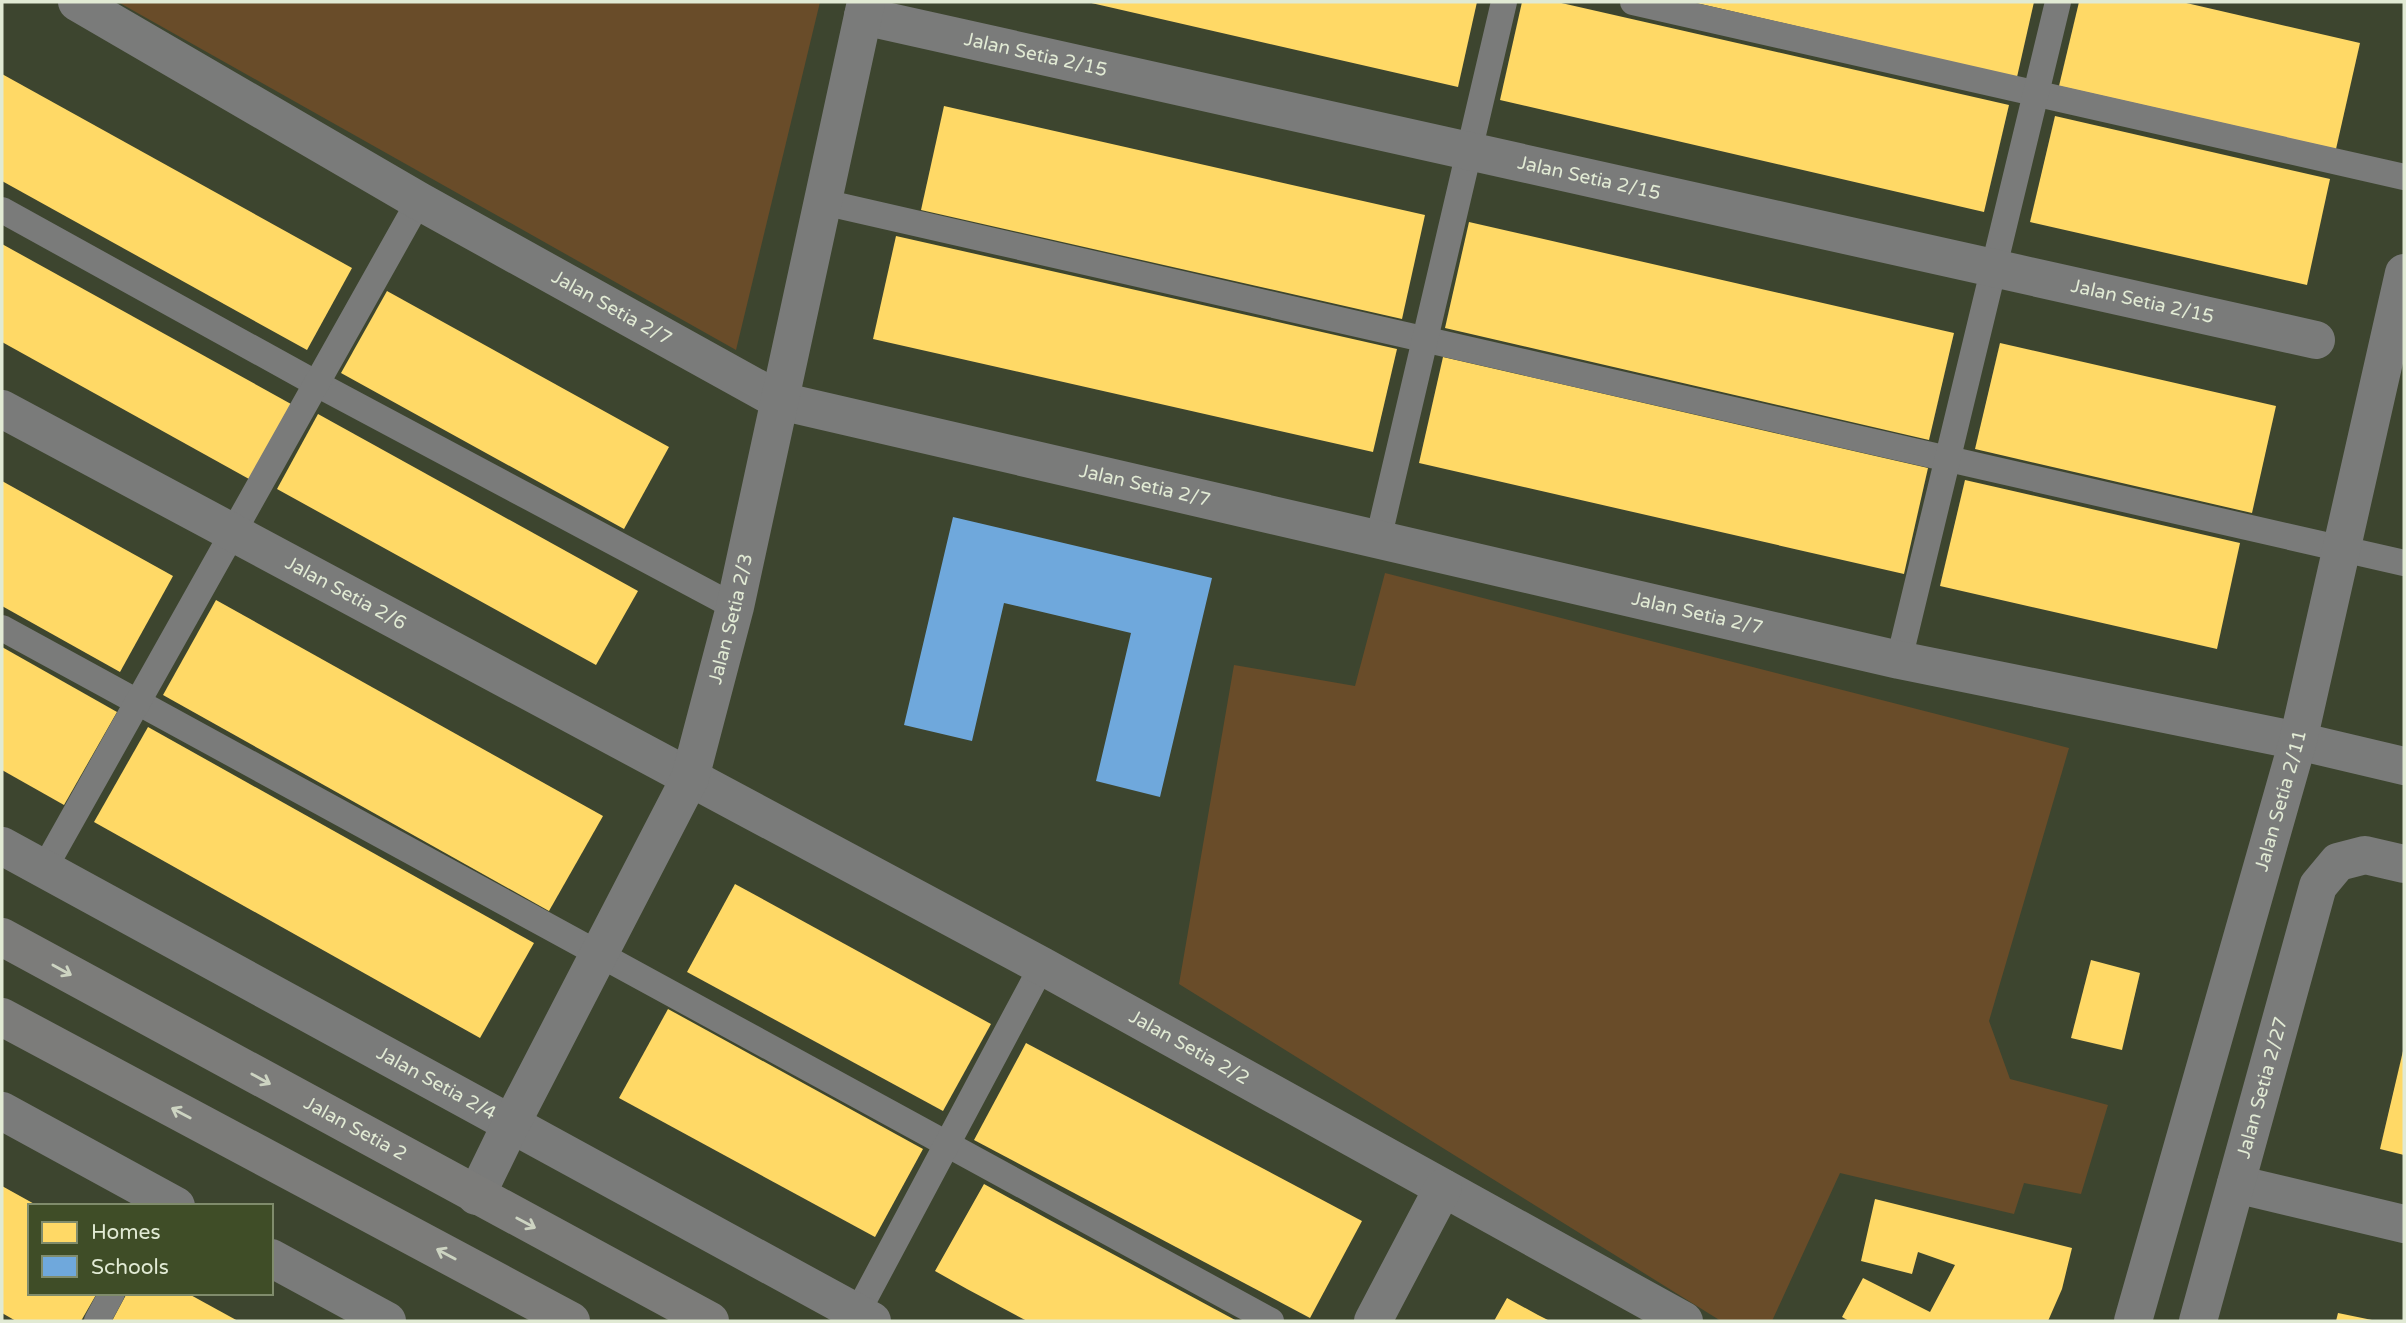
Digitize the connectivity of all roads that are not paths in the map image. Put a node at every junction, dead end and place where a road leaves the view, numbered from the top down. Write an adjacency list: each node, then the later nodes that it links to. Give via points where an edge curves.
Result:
1 (77, 2): 9 (street, Jalan Setia 2/7)
2 (1504, 2): 7 (lane)
3 (1633, 2): 6 (lane)
4 (2058, 2): 6 (lane)
5 (864, 9): 7 (street, Jalan Setia 2/15); 10 (street, Jalan Setia 2/3)
6 (2035, 93): 8 (lane); 12 (lane)
7 (1469, 151): 12 (street, Jalan Setia 2/15); 14 (lane)
8 (2404, 177)
9 (419, 201): 17 (lane); 18 (street, Jalan Setia 2/7)
10 (823, 202): 14 (lane); 18 (street, Jalan Setia 2/3)
11 (2, 210): 17 (lane)
12 (1993, 268): 15 (street, Jalan Setia 2/15); 20 (lane)
13 (2404, 273): 16 (street, Jalan Setia 2/11)
14 (1425, 339): 20 (lane); 22 (lane)
15 (2316, 340)
16 (2395, 358): 23 (street, Jalan Setia 2/11)
17 (317, 384): 21 (lane); 25 (lane)
18 (780, 401): 22 (street, Jalan Setia 2/7); 25 (street, Jalan Setia 2/3)
19 (2, 409): 21 (street, Jalan Setia 2/6)
20 (1947, 459): 23 (lane); 27 (lane)
21 (234, 533): 28 (lane); 31 (street, Jalan Setia 2/6)
22 (1378, 540): 27 (street, Jalan Setia 2/7)
23 (2342, 549): 24 (lane); 29 (street, Jalan Setia 2/11)
24 (2404, 563)
25 (735, 607): 31 (street, Jalan Setia 2/3)
26 (2, 628): 28 (lane)
27 (1899, 660): 29 (street, Jalan Setia 2/7)
28 (138, 703): 34 (lane); 36 (lane)
29 (2298, 741): 30 (street, Jalan Setia 2/7); 57 (street, Jalan Setia 2/11)
30 (2404, 766)
31 (690, 778): 36 (street, Jalan Setia 2/3); 37 (street, Jalan Setia 2/2)
32 (2, 846): 34 (street, Jalan Setia 2/4)
33 (2404, 864): 42 (street, Jalan Setia 2/27, via 2365,855 2338,862 2318,886)
34 (44, 869): 40 (street, Jalan Setia 2/4)
35 (2, 937): 44 (street, Jalan Setia 2, one-way to 44)
36 (599, 954): 40 (street, Jalan Setia 2/3); 41 (lane)
37 (1042, 966): 41 (lane); 43 (street, Jalan Setia 2/2)
38 (2, 1017): 53 (street, one-way to 38)
39 (2, 1111): 45 (street)
40 (511, 1124): 44 (street, Jalan Setia 2/3); 49 (street, Jalan Setia 2/4)
41 (948, 1143): 49 (lane); 54 (lane)
42 (2236, 1184): 46 (street); 58 (street, Jalan Setia 2/27)
43 (1443, 1188): 55 (street); 56 (street, Jalan Setia 2/2)
44 (476, 1196): 50 (street, Jalan Setia 2, one-way to 50)
45 (166, 1204)
46 (2404, 1224)
47 (273, 1259): 52 (street)
48 (111, 1295): 51 (lane)
49 (864, 1317)
50 (706, 1320)
51 (97, 1321)
52 (387, 1321)
53 (571, 1321)
54 (1271, 1321)
55 (1373, 1321)
56 (1685, 1321)
57 (2133, 1321)
58 (2198, 1321)

